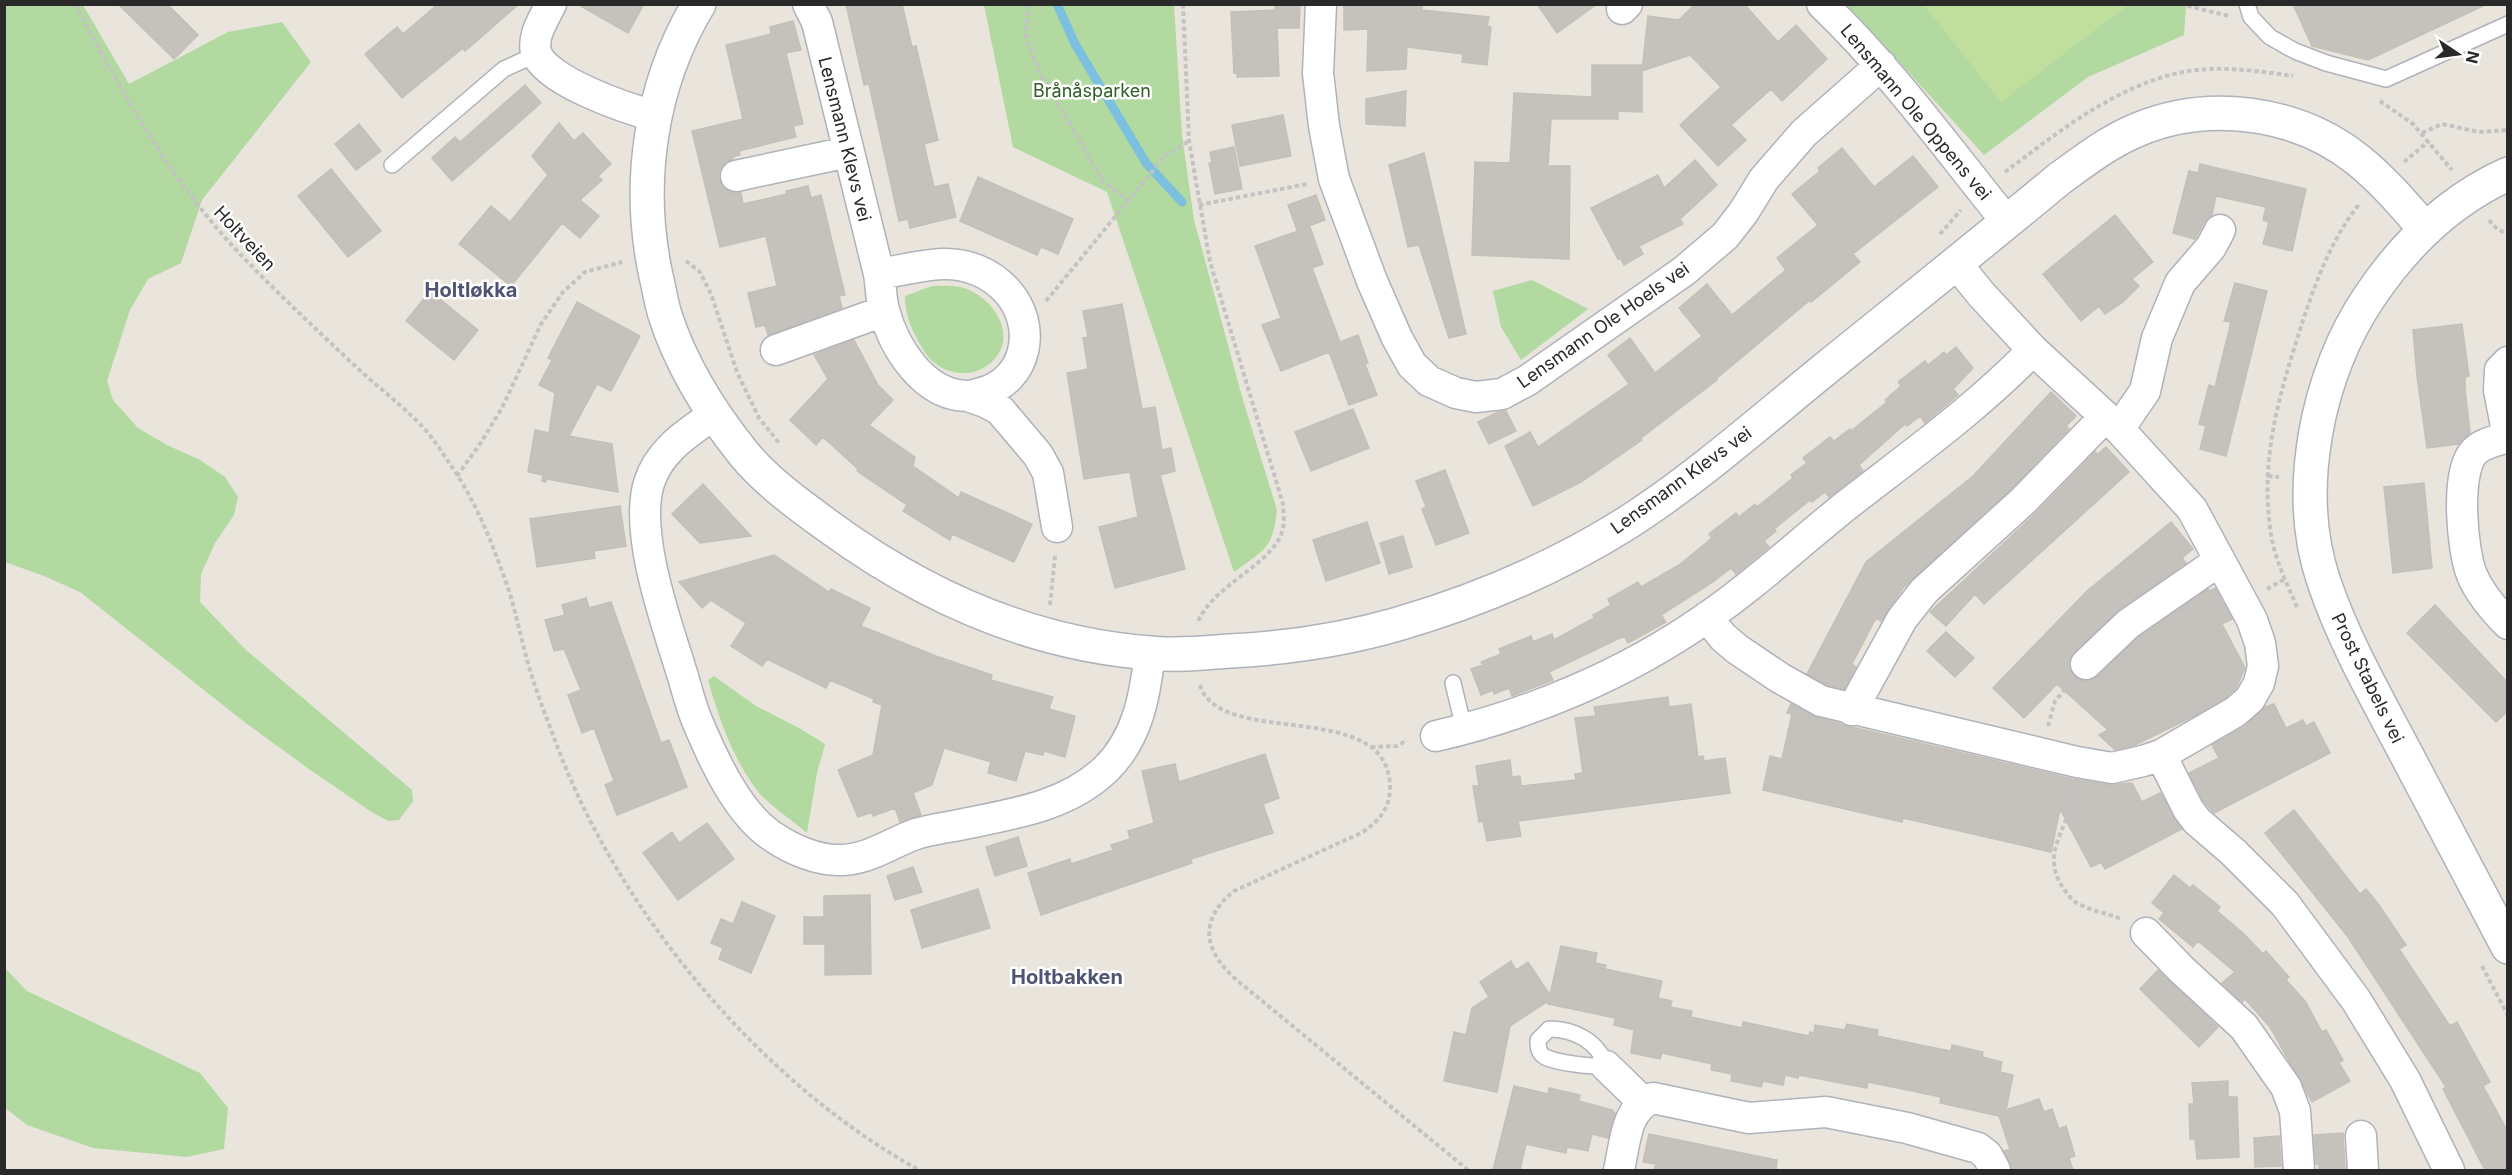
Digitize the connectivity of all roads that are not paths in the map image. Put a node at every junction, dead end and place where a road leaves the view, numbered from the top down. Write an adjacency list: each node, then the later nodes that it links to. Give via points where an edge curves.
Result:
1 (551, 4): 8 (street, via 535,40)
2 (699, 4): 10 (street, Lensmann Klevs vei, via 678,44)
3 (808, 4): 11 (street, Lensmann Klevs vei, via 817,22)
4 (1321, 4): 9 (street, Lensmann Ole Hoels vei, via 1318,73 1324,126 1334,179 1372,281 1412,365 1429,381 1476,397 1502,394 1528,380 1678,275 1725,237 1764,179 1804,133)
5 (1822, 4): 9 (street, Lensmann Ole Oppens vei)
6 (2249, 11): 7 (lane, via 2270,37 2295,51 2386,79)
7 (2508, 24)
8 (537, 54): 10 (street, via 571,84 601,99); 12 (lane, via 504,69)
9 (1881, 65): 15 (street, Lensmann Ole Oppens vei)
10 (655, 116): 25 (street, Lensmann Klevs vei, via 648,202 652,257 665,315 691,375)
11 (848, 152): 14 (street); 19 (street, Lensmann Klevs vei)
12 (392, 165)
13 (2508, 174): 16 (street, Prost Stabels vei, via 2462,199)
14 (736, 177)
15 (2007, 222): 16 (street, Lensmann Klevs vei, via 2113,142 2158,123 2193,114 2222,113 2279,122 2322,138 2358,160); 18 (street, Lensmann Klevs vei)
16 (2425, 229): 39 (street, Prost Stabels vei, via 2360,311 2333,367 2314,449 2313,526 2323,580 2348,644)
17 (2220, 230): 26 (street, via 2211,247 2180,283 2157,338 2145,391)
18 (1956, 263): 22 (street); 32 (street, Lensmann Klevs vei, via 1703,467 1628,522 1569,555 1488,593 1399,624 1343,638 1282,648)
19 (879, 274): 20 (street, Lensmann Klevs vei); 24 (street, via 942,264 983,272 1015,299 1024,317 1026,339 1015,370 990,391)
20 (885, 311): 21 (street); 24 (street, Lensmann Klevs vei, via 897,343 925,381)
21 (776, 350)
22 (2033, 350): 26 (street); 30 (street, via 1967,411)
23 (2508, 362): 27 (street, via 2500,370 2499,390)
24 (968, 396): 28 (street, Lensmann Klevs vei, via 1000,410 1038,455 1048,473)
25 (715, 414): 32 (street, Lensmann Klevs vei, via 747,458 802,507 867,555 924,588 984,615 1044,634); 32 (street, via 678,440 660,461 650,481 645,504 649,555 698,722 750,818 774,838 804,853 838,860 865,856 917,833 1030,810 1069,795 1106,770 1128,742 1145,694)
26 (2112, 423): 29 (street, via 2192,510); 35 (street, via 1924,591 1902,618)
27 (2508, 437): 31 (street, via 2482,445 2472,454 2461,493 2470,572 2480,591)
28 (1057, 527)
29 (2219, 561): 33 (street, via 2128,624); 37 (street, via 2252,620 2260,643 2263,666 2259,683 2250,699 2235,712)
30 (1707, 617): 35 (street, via 1737,649 1780,678 1821,701); 36 (street, via 1614,673 1498,720)
31 (2508, 624)
32 (1150, 654)
33 (2086, 664)
34 (1453, 683): 36 (lane)
35 (1852, 710): 37 (street, via 2112,768)
36 (1450, 733)
37 (2161, 755): 47 (street, via 2197,821 2285,904 2356,1000 2405,1080)
38 (2146, 933): 45 (street, via 2244,1027 2286,1087 2295,1111)
39 (2508, 946)
40 (1606, 1066): 41 (street)
41 (1642, 1102): 43 (street, via 1632,1114); 44 (street, via 1653,1098 1676,1101 1713,1113 1749,1118 1813,1111 1841,1114 1978,1148 1988,1155)
42 (2361, 1136): 46 (street)
43 (1619, 1170)
44 (1995, 1170)
45 (2299, 1170)
46 (2363, 1170)
47 (2449, 1170)

